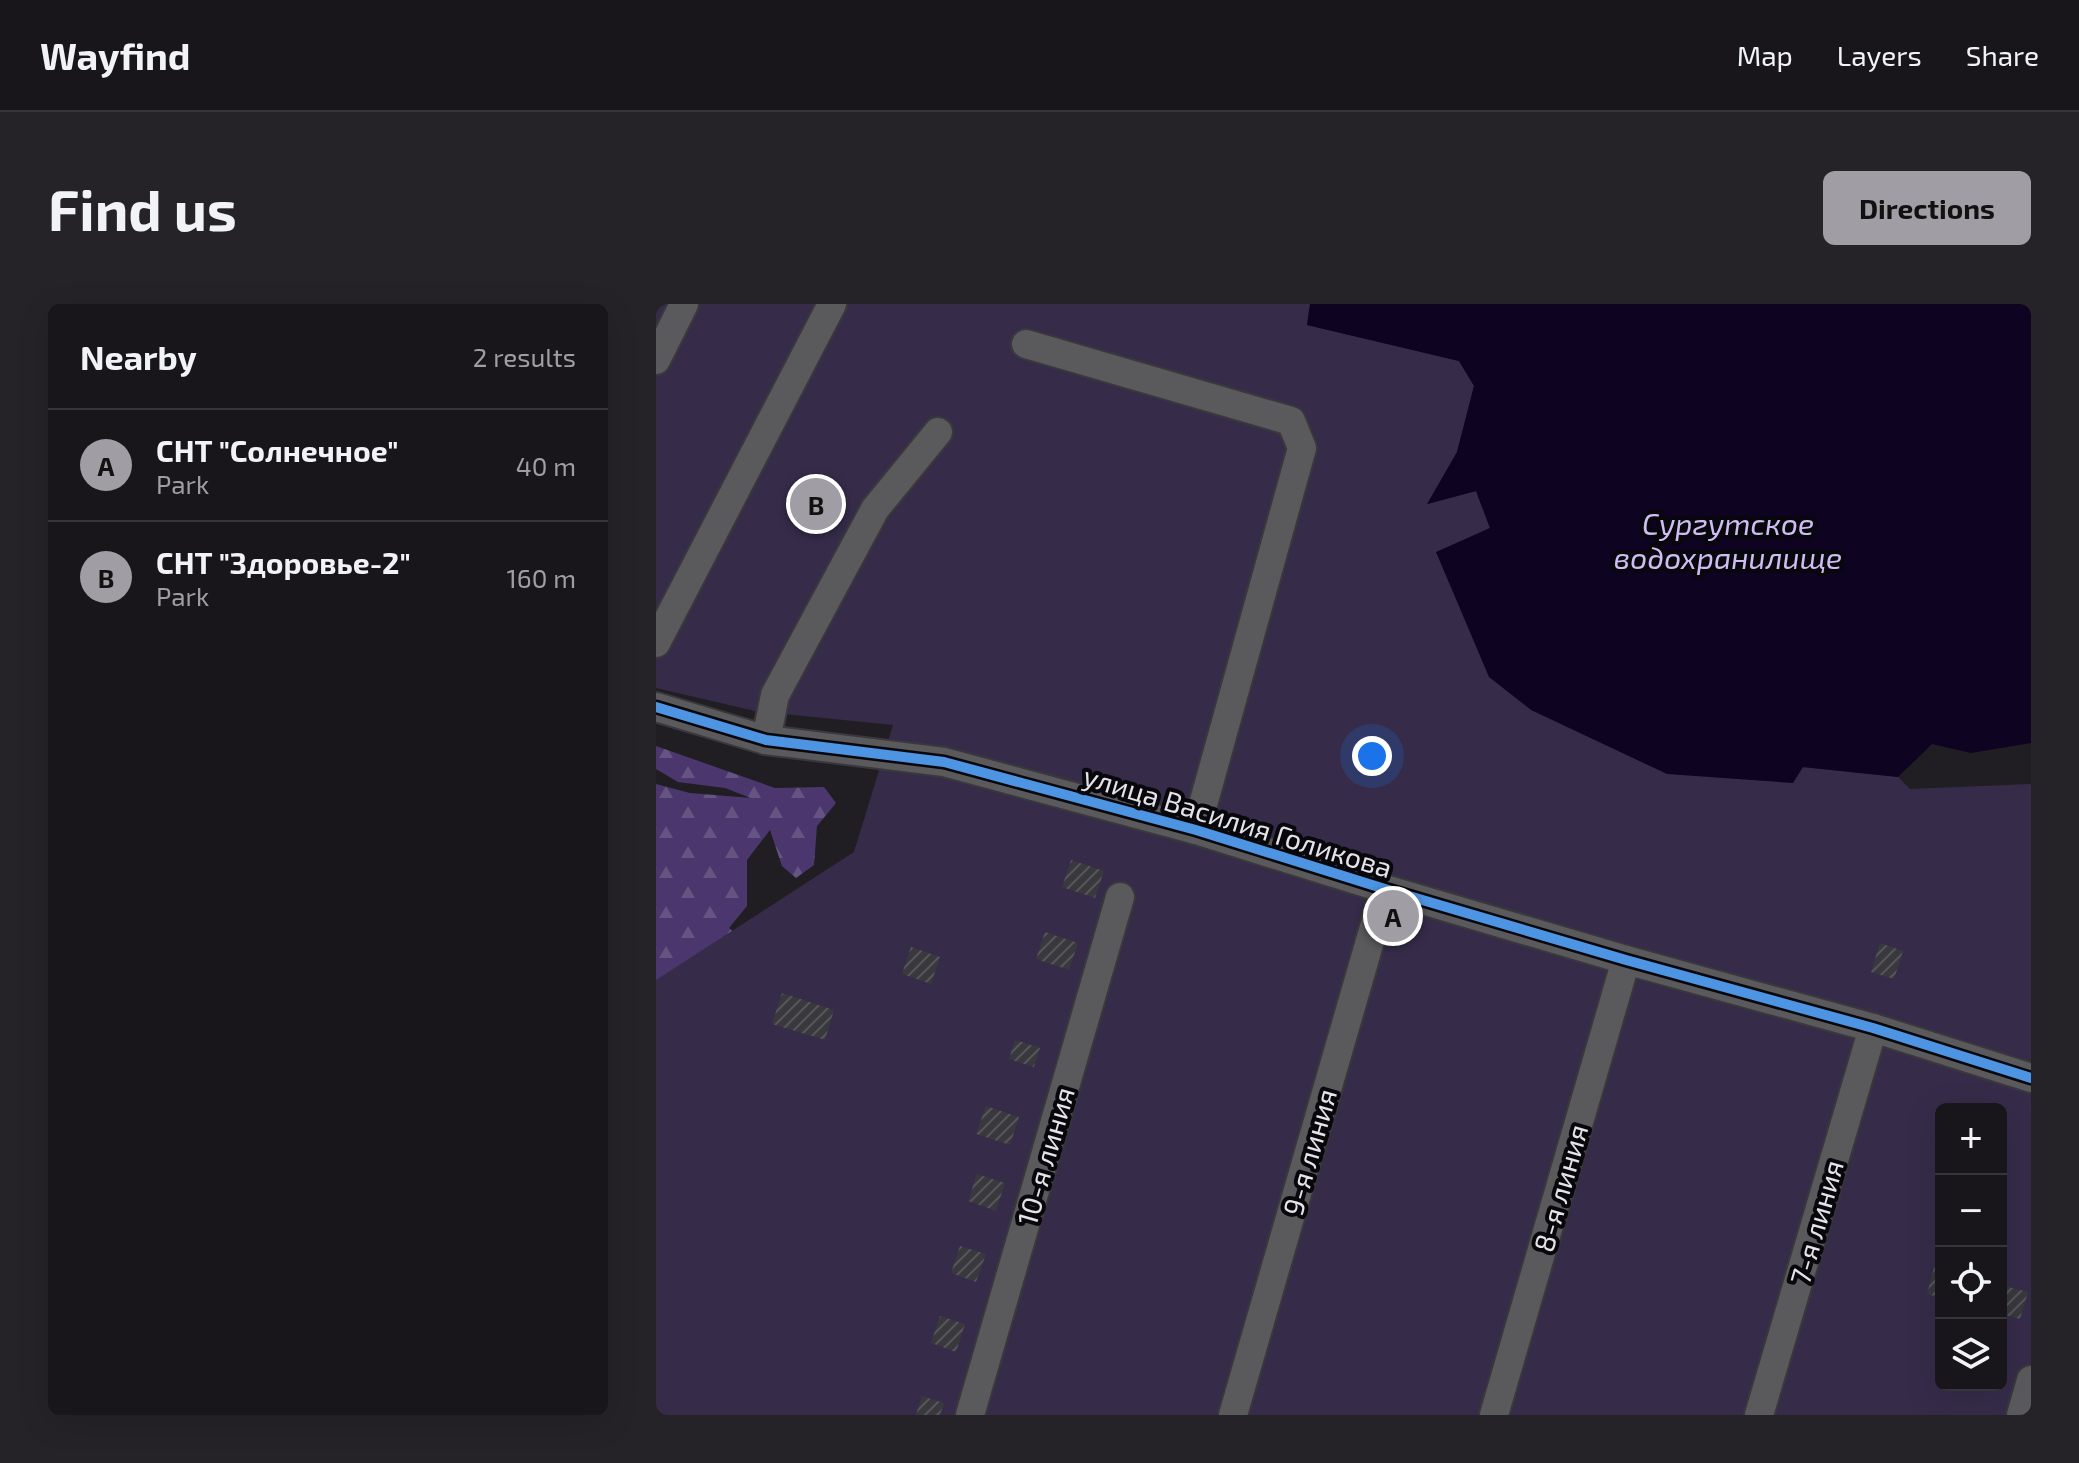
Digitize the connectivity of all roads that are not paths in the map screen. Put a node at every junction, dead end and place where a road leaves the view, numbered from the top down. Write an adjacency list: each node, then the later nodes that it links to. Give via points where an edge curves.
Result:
1 (684, 304): 4 (street)
2 (832, 304): 6 (street)
3 (1026, 344): 9 (street, via 1291,421 1302,448)
4 (656, 360)
5 (938, 432): 8 (street, via 875,509 775,695)
6 (656, 643)
7 (656, 707): 8 (street, улица Василия Голикова)
8 (766, 740): 9 (street, улица Василия Голикова, via 944,762)
9 (1196, 830): 10 (street, улица Василия Голикова)
10 (1385, 889): 12 (street, улица Василия Голикова); 17 (street, 9-я линия)
11 (1120, 897): 16 (street, 10-я линия)
12 (1626, 960): 13 (street, улица Василия Голикова); 18 (street, 8-я линия)
13 (1873, 1028): 14 (street, улица Василия Голикова); 19 (street, 7-я линия)
14 (2031, 1078)
15 (2031, 1380): 20 (street)
16 (970, 1415)
17 (1233, 1415)
18 (1494, 1415)
19 (1759, 1415)
20 (2021, 1415)

